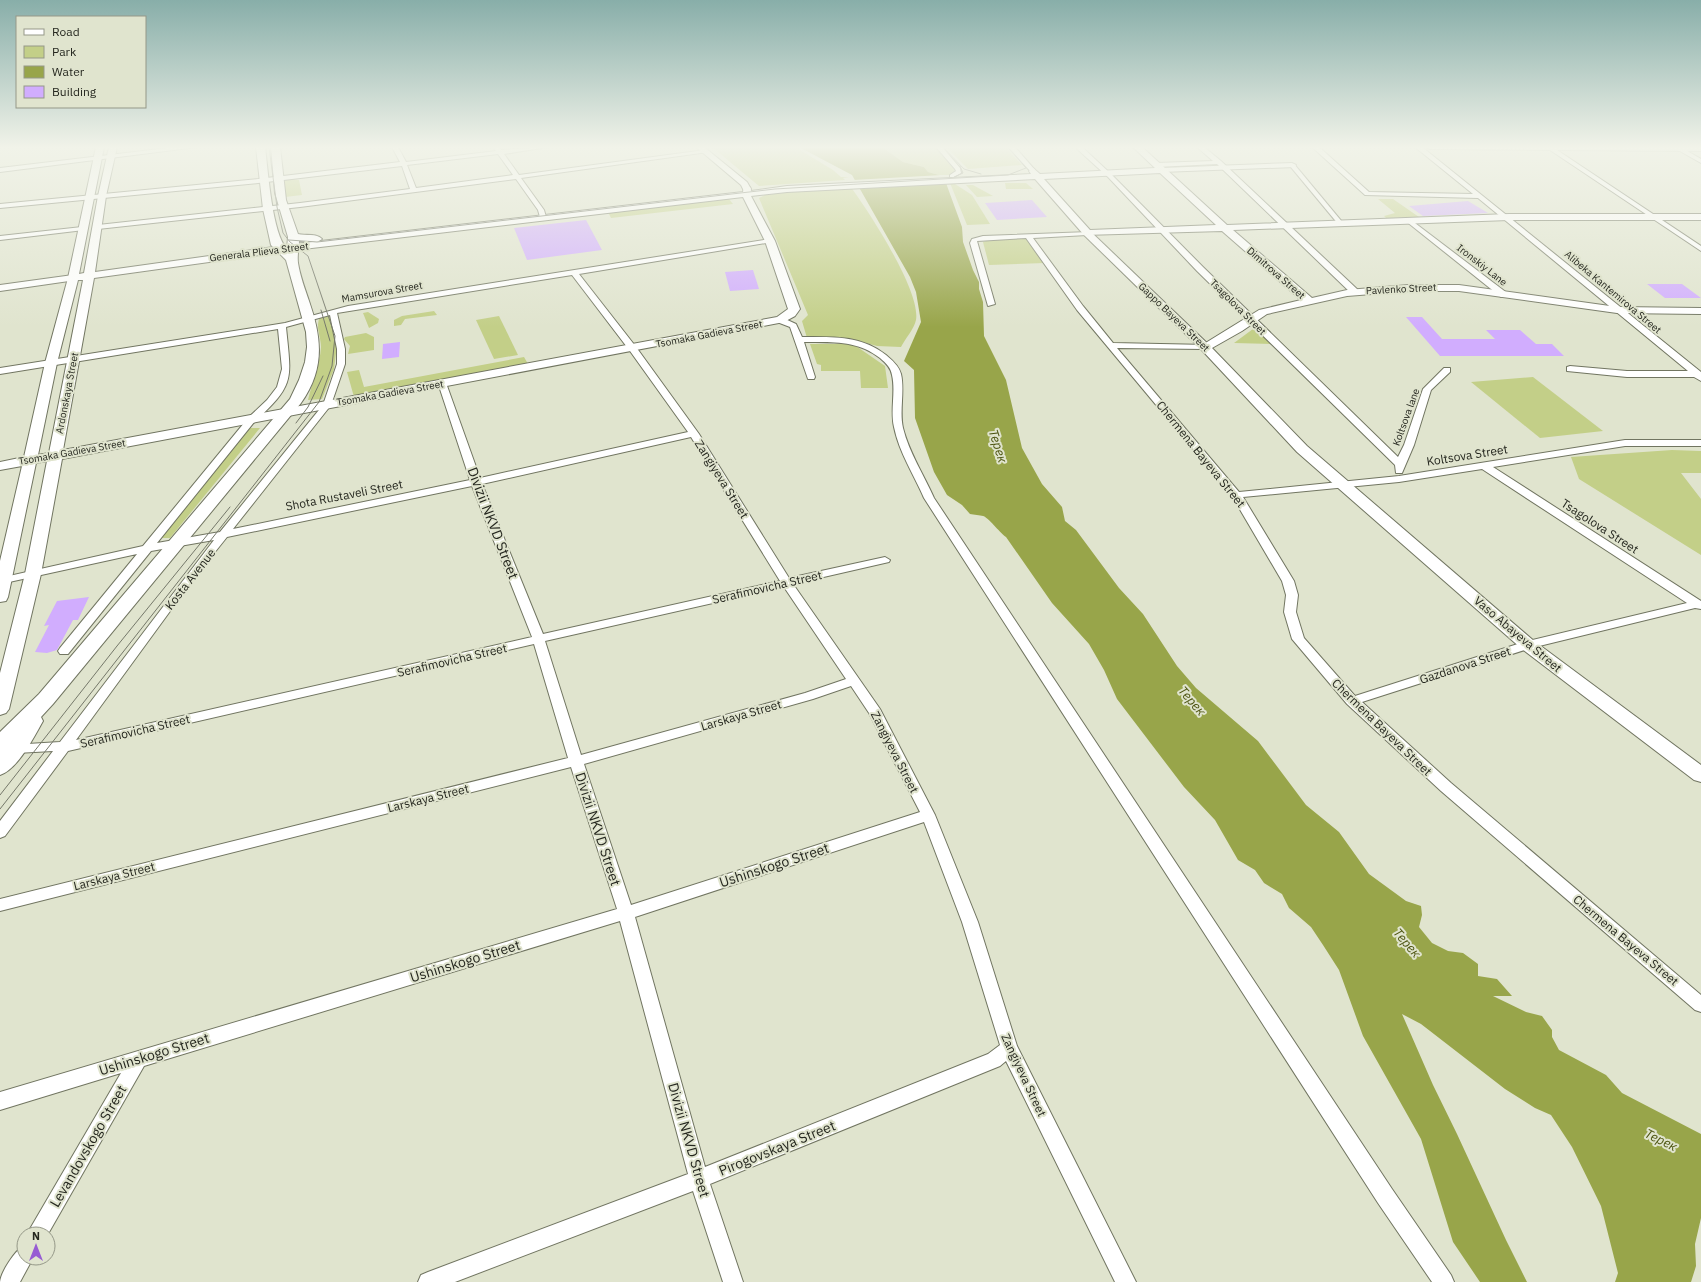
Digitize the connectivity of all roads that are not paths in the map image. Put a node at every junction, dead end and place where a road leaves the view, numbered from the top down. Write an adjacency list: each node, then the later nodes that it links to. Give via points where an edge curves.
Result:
1 (87, 207): 24 (main road, Ardonskaya Street)
2 (101, 207): 22 (main road, Ardonskaya Street)
3 (283, 207): 14 (street); 31 (main road)
4 (537, 207): 15 (street)
5 (612, 207): 15 (main road, Generala Plieva Street)
6 (754, 207): 30 (main road)
7 (1063, 207): 26 (main road, Gappo Bayeva Street)
8 (1139, 207): 25 (street, Tsagolova Street)
9 (1201, 207): 23 (main road, Dimitrova Street)
10 (1265, 207): 21 (street)
11 (1327, 207): 20 (street)
12 (1493, 207): 16 (street, Alibeka Kantemirova Street)
13 (1638, 207): 17 (street)
14 (268, 209): 22 (street); 31 (main road)
15 (543, 215): 29 (main road, Generala Plieva Street); 31 (main road, Generala Plieva Street)
16 (1506, 217): 17 (main road); 19 (main road); 42 (street, Alibeka Kantemirova Street)
17 (1653, 217): 18 (main road); 32 (street)
18 (1701, 217)
19 (1409, 221): 20 (main road); 39 (street, Ironskiy Lane)
20 (1341, 224): 21 (main road)
21 (1285, 226): 23 (main road); 38 (street)
22 (98, 227): 35 (main road, Ardonskaya Street)
23 (1225, 228): 25 (main road); 40 (main road, Dimitrova Street)
24 (82, 229): 28 (street); 36 (main road, Ardonskaya Street)
25 (1162, 231): 26 (main road); 46 (street, Tsagolova Street)
26 (1087, 233): 27 (street); 51 (street, Gappo Bayeva Street)
27 (1028, 236): 41 (street, via 974,240); 50 (street, Chermena Bayeva Street, via 1080,308)
28 (0, 238)
29 (317, 239): 31 (main road, via 304,239)
30 (770, 241): 34 (street, Mamsurova Street); 47 (main road, via 794,309 791,314)
31 (288, 246): 33 (main road, Generala Plieva Street); 33 (main road); 45 (main road)
32 (1701, 249)
33 (200, 259): 35 (main road, Generala Plieva Street)
34 (574, 272): 44 (street, Mamsurova Street); 52 (street, Zangiyeva Street)
35 (90, 275): 36 (main road, Generala Plieva Street); 53 (main road, Ardonskaya Street)
36 (73, 278): 37 (street, Generala Plieva Street); 54 (main road, Ardonskaya Street)
37 (0, 288)
38 (1355, 292): 39 (main road, Pavlenko Street, via 1440,287); 40 (main road, Pavlenko Street)
39 (1504, 295): 42 (main road, Pavlenko Street)
40 (1309, 301): 46 (main road, Pavlenko Street, via 1263,312)
41 (991, 304)
42 (1617, 310): 43 (main road, Pavlenko Street); 58 (street, Alibeka Kantemirova Street)
43 (1701, 311)
44 (333, 312): 45 (street, Mamsurova Street); 61 (street, Kosta Avenue, via 341,349 341,364)
45 (310, 318): 48 (street, Mamsurova Street); 62 (main road, via 314,352 305,383 296,400)
46 (1250, 319): 51 (main road, Pavlenko Street, via 1238,329); 68 (street, Tsagolova Street)
47 (780, 320): 49 (street, via 793,326); 52 (main road, Tsomaka Gadieva Street)
48 (282, 326): 53 (street, Mamsurova Street); 63 (street, via 284,381 277,393)
49 (799, 340): 59 (street); 110 (street, via 853,340 866,344 893,365 897,375 896,407 900,434 929,498)
50 (1112, 345): 51 (street, Pavlenko Street); 74 (street, Chermena Bayeva Street)
51 (1205, 346): 73 (main road, Gappo Bayeva Street, via 1302,449)
52 (633, 349): 60 (main road, Tsomaka Gadieva Street); 64 (street, Zangiyeva Street)
53 (73, 359): 54 (street, Mamsurova Street); 66 (main road, Ardonskaya Street)
54 (51, 363): 57 (street, Mamsurova Street); 67 (main road, Ardonskaya Street)
55 (1570, 369): 58 (street, via 1627,374)
56 (1447, 370): 68 (street, Koltsova lane, via 1427,389 1409,445)
57 (0, 371)
58 (1700, 375)
59 (811, 376)
60 (442, 384): 61 (main road, Tsomaka Gadieva Street); 72 (street, Divizii NKVD Street)
61 (327, 405): 62 (main road, Tsomaka Gadieva Street); 75 (street, Kosta Avenue)
62 (284, 414): 63 (main road, Tsomaka Gadieva Street); 76 (main road)
63 (252, 419): 66 (main road, Tsomaka Gadieva Street); 77 (street)
64 (694, 434): 72 (street, Shota Rustaveli Street); 81 (street, Zangiyeva Street)
65 (1701, 443): 70 (street, Koltsova Street, via 1626,443)
66 (55, 456): 67 (main road, Tsomaka Gadieva Street); 79 (main road, Ardonskaya Street)
67 (30, 460): 69 (main road, Tsomaka Gadieva Street); 80 (main road, Ardonskaya Street)
68 (1400, 464): 71 (street, Koltsova lane)
69 (0, 466)
70 (1485, 466): 71 (street, Koltsova Street); 83 (street, Tsagolova Street)
71 (1399, 479): 73 (street, Koltsova Street)
72 (476, 482): 75 (street, Shota Rustaveli Street); 84 (street, Divizii NKVD Street)
73 (1341, 483): 74 (street, Koltsova Street); 85 (main road, Vaso Abayeva Street)
74 (1236, 495): 88 (street, Chermena Bayeva Street, via 1288,581 1292,595 1290,612 1298,639)
75 (225, 534): 76 (street, Shota Rustaveli Street); 91 (street, Kosta Avenue, via 191,575)
76 (176, 542): 77 (street, Shota Rustaveli Street); 90 (main road)
77 (147, 549): 79 (street, Shota Rustaveli Street); 86 (street)
78 (885, 560): 81 (street, Serafimovicha Street)
79 (34, 574): 80 (street, Shota Rustaveli Street); 89 (main road, Ardonskaya Street)
80 (2, 580): 82 (main road, Ardonskaya Street)
81 (786, 582): 84 (street, Serafimovicha Street); 87 (street, Zangiyeva Street)
82 (0, 597)
83 (1699, 605): 85 (street, Gazdanova Street)
84 (539, 640): 91 (street, Serafimovicha Street); 92 (street, Divizii NKVD Street)
85 (1528, 645): 88 (street, Gazdanova Street); 94 (main road, Vaso Abayeva Street)
86 (64, 651)
87 (854, 681): 92 (street, Larskaya Street); 95 (street, Zangiyeva Street, via 876,712 907,778)
88 (1352, 701): 99 (street, Chermena Bayeva Street, via 1446,787)
89 (0, 709)
90 (8, 747): 91 (street, Serafimovicha Street); 93 (main road)
91 (62, 747): 96 (street, Kosta Avenue)
92 (576, 761): 97 (street, Larskaya Street); 98 (street, Divizii NKVD Street)
93 (0, 767)
94 (1701, 775)
95 (928, 815): 98 (street, Ushinskogo Street); 100 (street, Zangiyeva Street, via 970,922)
96 (0, 832)
97 (0, 905)
98 (626, 913): 101 (street, Ushinskogo Street); 103 (street, Divizii NKVD Street)
99 (1701, 1005)
100 (1009, 1048): 103 (street, Pirogovskaya Street, via 994,1060); 109 (street, Zangiyeva Street)
101 (139, 1058): 102 (street, Ushinskogo Street); 104 (street, Levandovskogo Street)
102 (0, 1101)
103 (699, 1179): 107 (street, Pirogovskaya Street); 108 (street, Divizii NKVD Street)
104 (42, 1226)
105 (18, 1266): 106 (street)
106 (9, 1282)
107 (428, 1282)
108 (733, 1282)
109 (1126, 1282)
110 (1444, 1282)

